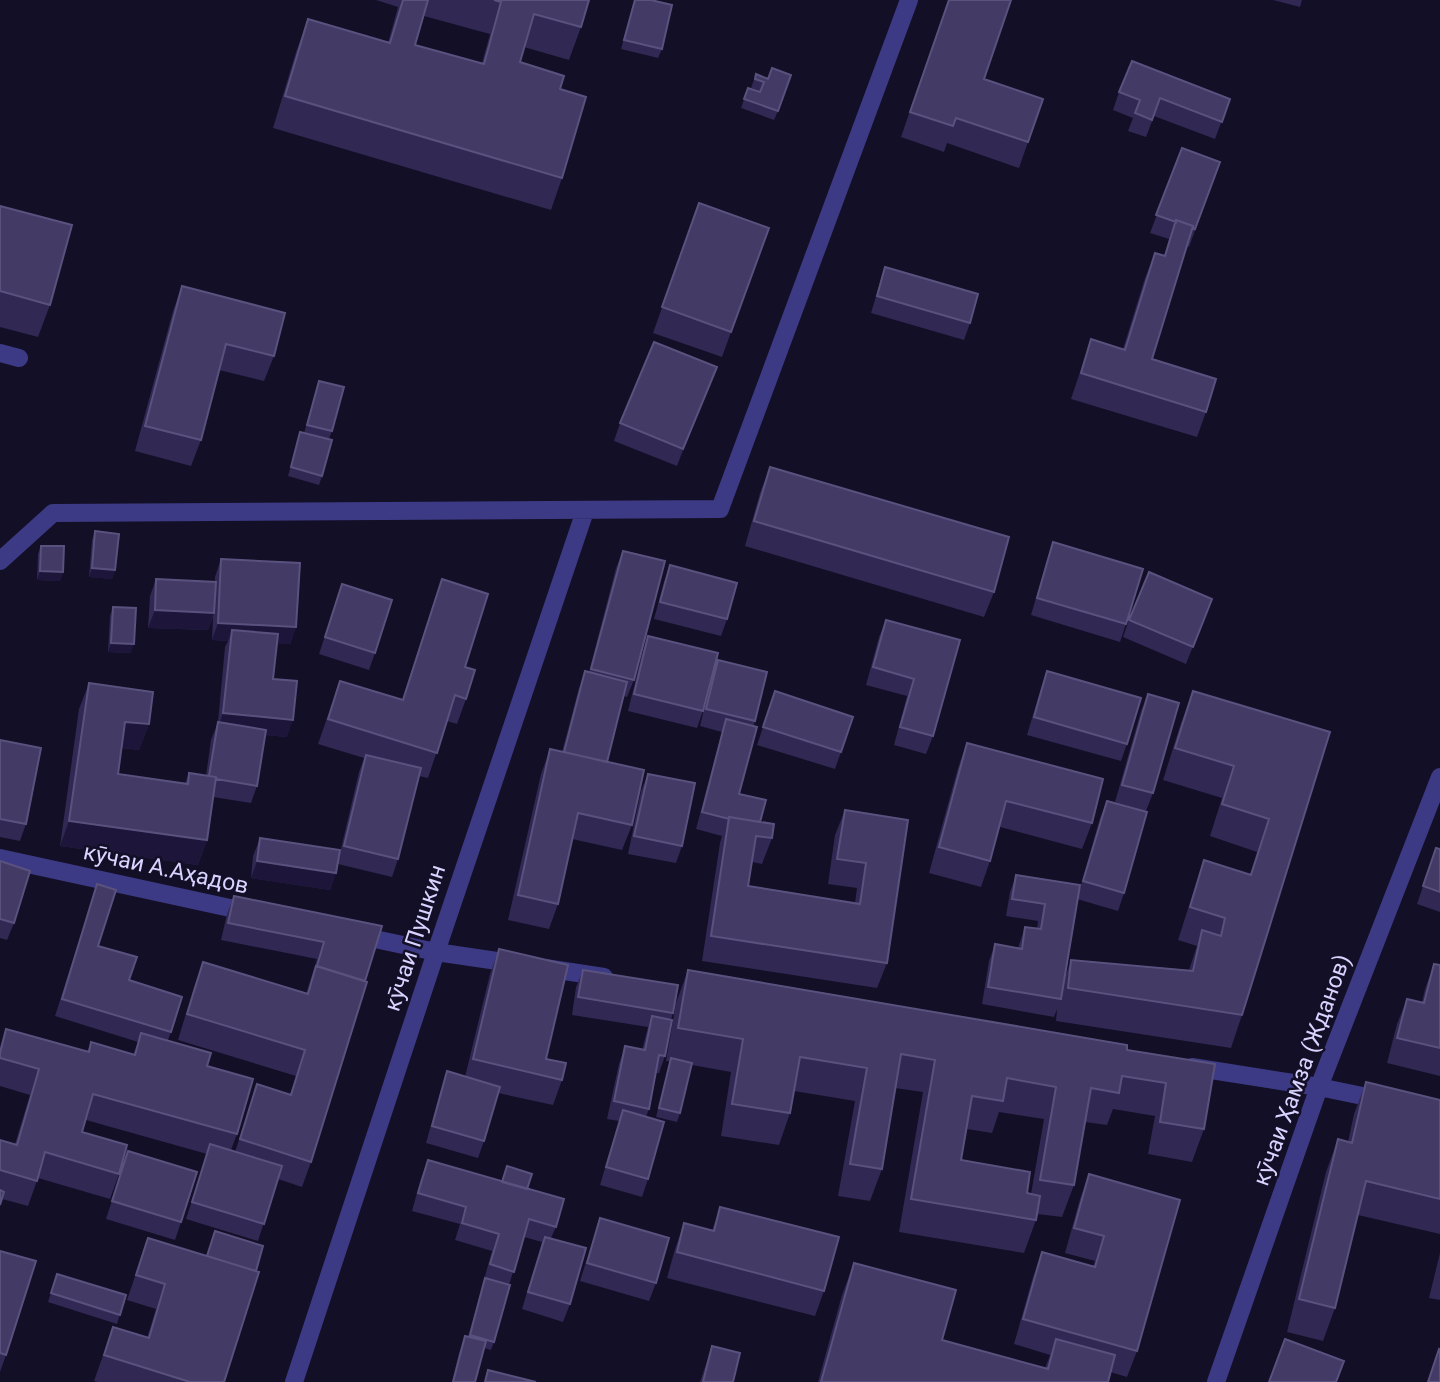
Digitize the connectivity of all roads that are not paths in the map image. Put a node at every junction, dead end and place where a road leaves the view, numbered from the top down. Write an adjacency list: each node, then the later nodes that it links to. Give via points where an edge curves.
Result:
1 (909, 0): 4 (street, via 720,509)
2 (0, 353): 3 (street)
3 (19, 358)
4 (585, 511): 5 (street, via 53,513); 10 (street, кӯчаи Пушкин)
5 (0, 561)
6 (1440, 776): 13 (street, кӯчаи Ҳамза (Жданов))
7 (0, 858): 8 (street, кӯчаи А.Аҳадов)
8 (272, 917)
9 (341, 931): 10 (street)
10 (436, 952): 11 (street); 15 (street, кӯчаи Пушкин)
11 (615, 979)
12 (1181, 1066): 13 (street)
13 (1319, 1087): 14 (street); 16 (street, кӯчаи Ҳамза (Жданов))
14 (1400, 1104)
15 (294, 1382)
16 (1216, 1382)

